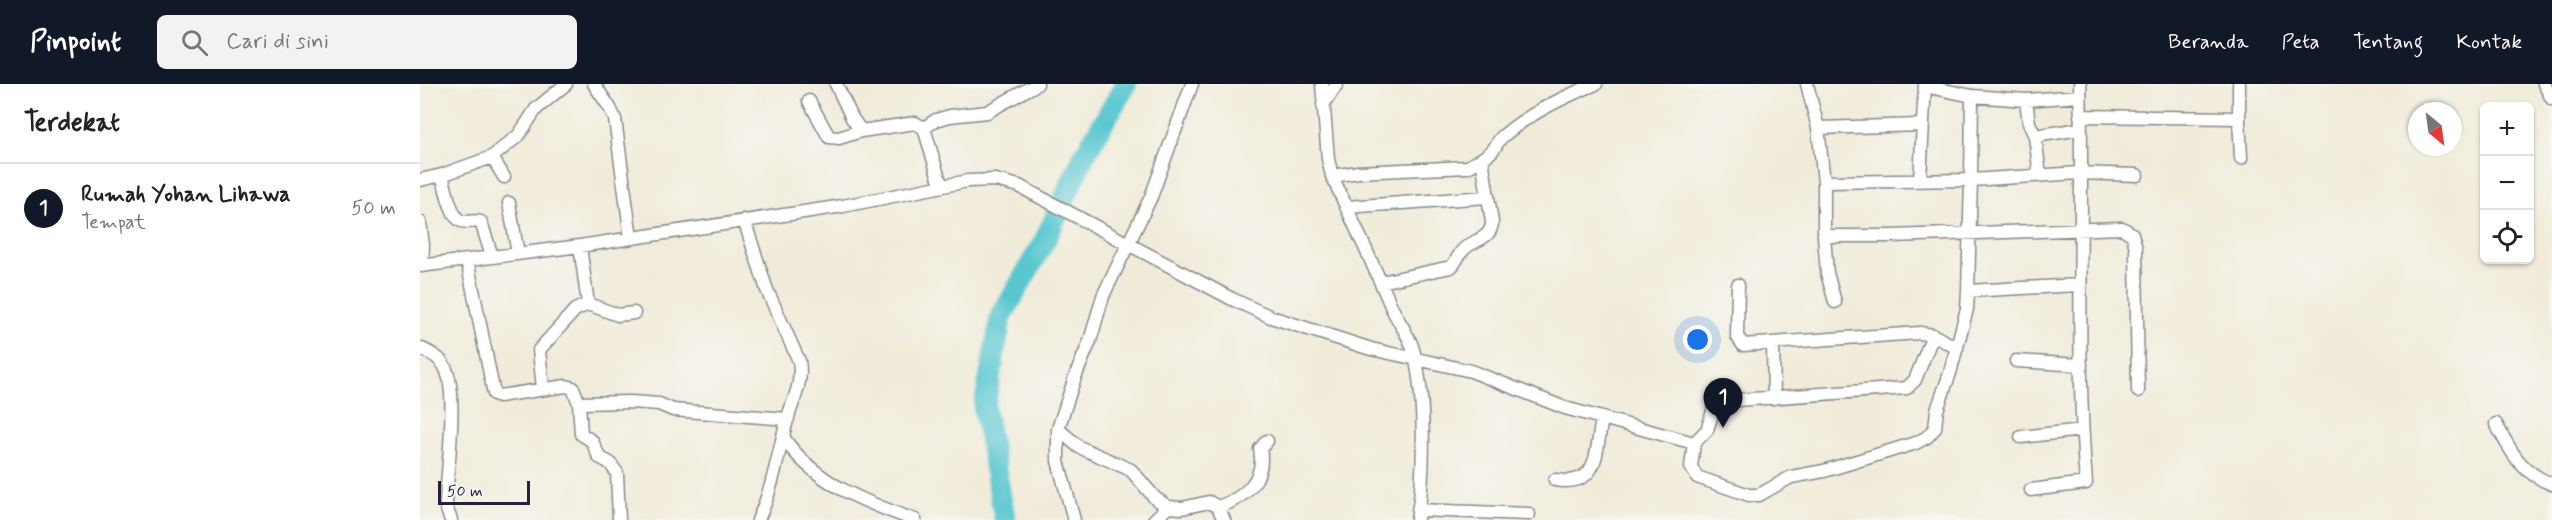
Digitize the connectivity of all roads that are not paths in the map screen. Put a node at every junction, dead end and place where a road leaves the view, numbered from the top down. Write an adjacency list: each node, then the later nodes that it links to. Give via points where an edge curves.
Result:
1 (567, 84): 26 (street, via 536,109 519,135)
2 (594, 84): 48 (street, via 615,119)
3 (836, 84): 24 (street)
4 (1037, 84): 22 (street, via 987,112 950,116)
5 (1192, 84): 49 (street)
6 (1322, 84): 18 (street)
7 (1337, 84): 18 (street)
8 (1596, 84): 28 (street, via 1533,114 1500,138)
9 (1807, 84): 23 (street)
10 (2239, 84): 19 (street)
11 (2544, 84): 15 (street)
12 (1925, 85): 14 (street); 21 (street)
13 (2080, 90): 16 (street); 20 (street)
14 (1972, 96): 16 (street); 37 (street)
15 (2552, 99)
16 (2026, 100): 25 (street)
17 (809, 101): 24 (street, via 824,130 833,138)
18 (1323, 105): 32 (street)
19 (2239, 118): 20 (street); 27 (street)
20 (2080, 123): 25 (street); 29 (street)
21 (1922, 125): 23 (street); 36 (street)
22 (924, 128): 24 (street, via 915,123); 39 (street)
23 (1818, 128): 38 (street)
24 (861, 131)
25 (2035, 136): 33 (street)
26 (492, 157): 30 (street); 34 (street)
27 (2241, 158)
28 (1482, 159): 32 (street, via 1468,167); 40 (street)
29 (2079, 173): 31 (street); 33 (street); 45 (street)
30 (442, 175): 35 (street); 52 (street, via 456,217 464,222 482,222)
31 (2137, 175)
32 (1332, 176): 42 (street)
33 (2040, 176): 37 (street)
34 (504, 177)
35 (420, 180)
36 (1920, 180): 37 (street); 38 (street)
37 (1971, 180): 46 (street)
38 (1824, 182): 47 (street)
39 (941, 185): 43 (street, via 878,200); 49 (street, via 995,180 1019,186)
40 (1487, 197): 42 (street); 55 (street, via 1492,229 1467,247 1451,267)
41 (509, 203): 51 (street)
42 (1346, 207): 55 (street)
43 (744, 220): 48 (street); 73 (street, via 767,290 799,361 801,379)
44 (420, 222): 54 (street)
45 (2080, 231): 46 (street); 57 (street); 70 (street, via 2122,228 2135,241)
46 (1969, 234): 47 (street); 58 (street)
47 (1824, 236): 59 (street)
48 (631, 238): 50 (street)
49 (1129, 245): 66 (street, via 1271,317); 76 (street, via 1103,297)
50 (580, 246): 51 (street); 60 (street)
51 (518, 254): 52 (street)
52 (492, 256): 53 (street)
53 (467, 260): 54 (street); 69 (street, via 494,394)
54 (421, 266)
55 (1381, 282): 66 (street)
56 (1738, 285): 63 (street, via 1740,342 1747,346)
57 (2079, 285): 58 (street); 68 (street)
58 (1968, 291): 65 (street)
59 (1834, 302)
60 (588, 304): 61 (street, via 618,315); 69 (street, via 575,310 539,350)
61 (634, 313)
62 (1933, 336): 63 (street, via 1920,333); 65 (street); 71 (street, via 1915,380 1906,388)
63 (1773, 345): 71 (street)
64 (420, 348): 89 (street, via 440,360 448,375 452,416 446,493)
65 (1957, 348): 81 (street, via 1935,428 1916,443 1791,477 1759,495 1697,477 1691,467)
66 (1416, 360): 74 (street, via 1471,371); 88 (street, via 1421,407)
67 (2016, 361): 68 (street)
68 (2081, 365): 77 (street)
69 (543, 389): 72 (street, via 570,386)
70 (2138, 391)
71 (1774, 398): 81 (street, via 1718,404 1707,430)
72 (579, 403): 73 (street, via 659,404 673,410); 90 (street, via 581,434 592,441 599,457 610,463 616,473)
73 (788, 418): 78 (street)
74 (1602, 419): 81 (street); 82 (street, via 1591,471 1582,480)
75 (2496, 424): 83 (street, via 2523,466 2534,477)
76 (1058, 429): 85 (street, via 1079,447 1131,470); 93 (street, via 1058,461)
77 (2082, 430): 79 (street); 84 (street, via 2086,483)
78 (783, 437): 91 (street, via 768,498); 92 (street, via 794,453 832,485)
79 (2021, 437)
80 (1267, 441): 86 (street, via 1260,449 1258,478 1239,497)
81 (1694, 443)
82 (1555, 480)
83 (2552, 484)
84 (2031, 490)
85 (1168, 507): 86 (street, via 1209,502); 94 (street)
86 (1218, 507): 95 (street)
87 (1529, 514): 88 (street)
88 (1418, 515)
89 (451, 520)
90 (619, 520)
91 (758, 520)
92 (915, 520)
93 (1074, 520)
94 (1154, 520)
95 (1224, 520)

